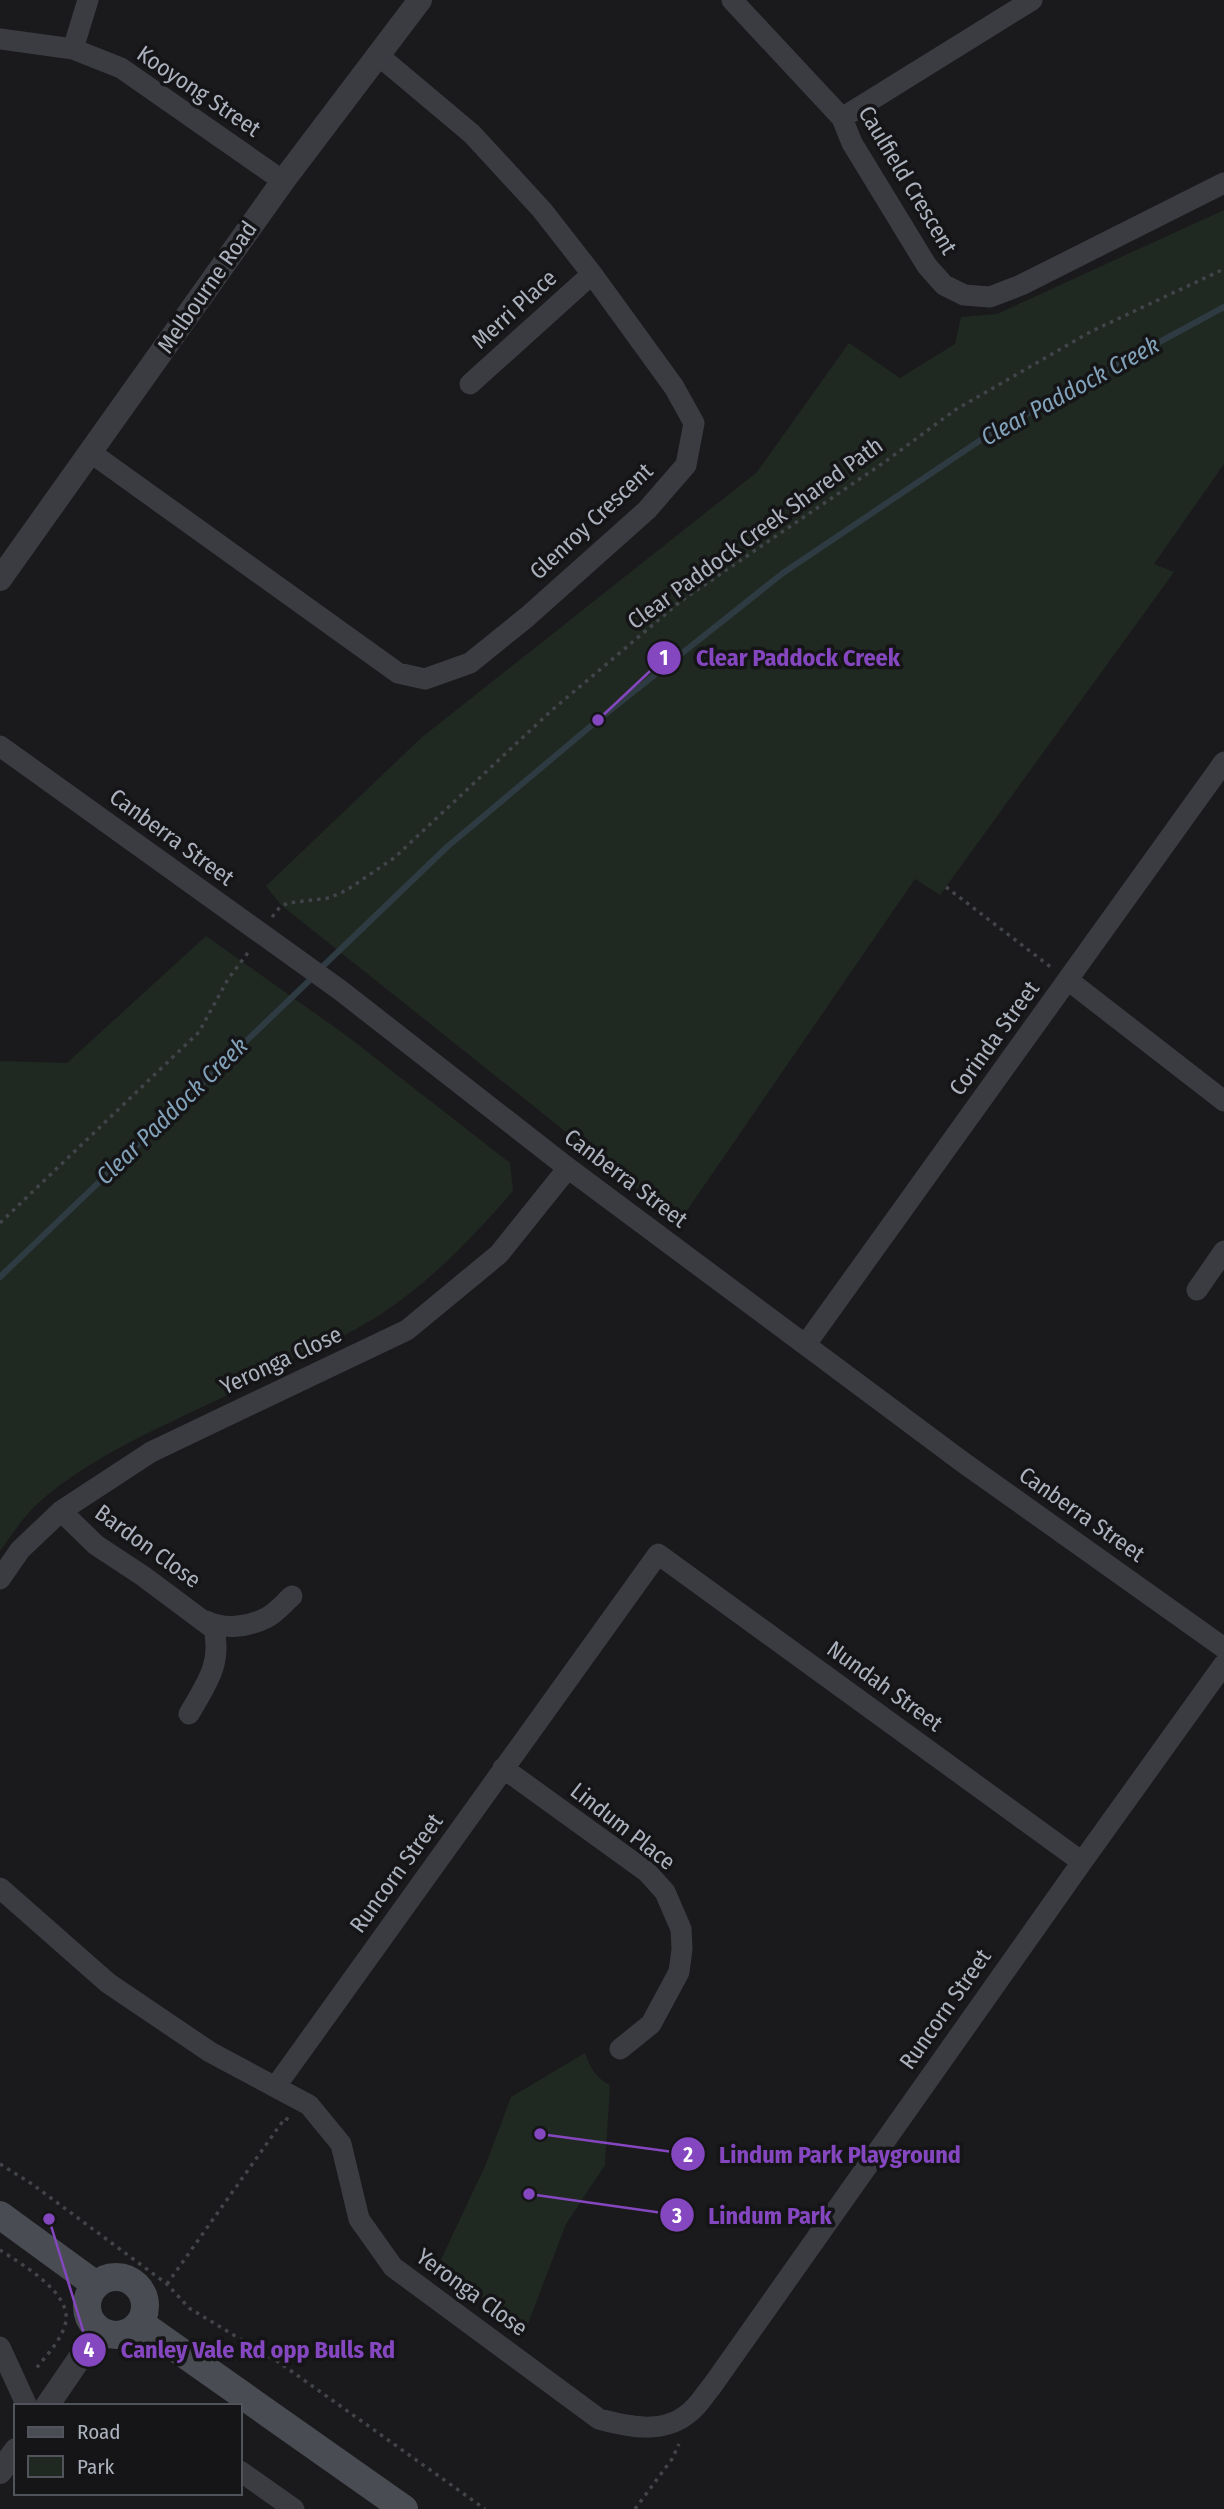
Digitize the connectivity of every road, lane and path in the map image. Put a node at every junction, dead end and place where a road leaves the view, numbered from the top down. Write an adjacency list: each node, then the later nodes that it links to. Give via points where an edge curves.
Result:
1 (88, 0): 6 (street)
2 (420, 0): 7 (street, Melbourne Road)
3 (732, 0): 8 (street, Caulfield Crescent)
4 (1032, 0): 8 (street)
5 (0, 39): 6 (street, Kooyong Street)
6 (73, 49): 9 (street, Kooyong Street, via 121,68)
7 (378, 55): 9 (street, Melbourne Road); 12 (street, Glenroy Crescent, via 472,134)
8 (842, 118): 10 (street, Caulfield Crescent, via 852,144 927,266 944,285 964,295 990,298 1021,285)
9 (283, 181): 14 (street, Melbourne Road)
10 (1224, 183)
11 (1224, 269): 19 (path, Clear Paddock Creek Shared Path, via 1092,331 955,410 681,601 551,710 394,858 347,890 329,898 288,903)
12 (592, 274): 13 (street, Merri Place); 14 (street, Glenroy Crescent, via 674,387 694,423 686,465 647,510 527,617 470,663 425,679 398,673)
13 (470, 384)
14 (90, 452): 15 (street, Melbourne Road)
15 (0, 579)
16 (0, 746): 23 (street, Canberra Street, via 340,990)
17 (1224, 762): 21 (street, Corinda Street)
18 (946, 887): 21 (path)
19 (274, 915)
20 (247, 956): 24 (path, via 228,979 200,1032)
21 (1068, 980): 22 (street); 27 (street, Corinda Street)
22 (1224, 1101)
23 (568, 1168): 27 (street, Canberra Street); 28 (street, Yeronga Close, via 499,1254 407,1329 150,1452)
24 (0, 1223)
25 (1224, 1251): 26 (street)
26 (1196, 1290)
27 (806, 1344): 33 (street, Canberra Street)
28 (61, 1511): 30 (street, Yeronga Close, via 20,1550); 32 (street, Bardon Close, via 96,1545)
29 (658, 1554): 36 (street, Runcorn Street); 37 (street, Nundah Street)
30 (0, 1579)
31 (292, 1596): 32 (street, Bardon Close, via 267,1618 235,1627)
32 (206, 1621): 35 (street, Bardon Close, via 214,1629 217,1644 214,1671)
33 (1224, 1648)
34 (1224, 1664): 37 (street, Runcorn Street)
35 (189, 1714)
36 (503, 1768): 39 (street, Lindum Place, via 647,1872 674,1909 681,1929 679,1972 651,2024); 40 (street, Runcorn Street)
37 (1082, 1862): 51 (street, Runcorn Street)
38 (0, 1888): 40 (street, Yeronga Close, via 108,1983 210,2052)
39 (620, 2049)
40 (276, 2086): 51 (street, Yeronga Close, via 309,2105 341,2144 359,2219 393,2267 599,2419 629,2427 660,2427 690,2413)
41 (294, 2123): 45 (path, via 285,2119)
42 (0, 2164): 45 (path)
43 (0, 2216): 46 (main road)
44 (0, 2249): 50 (path, via 54,2290 66,2307 61,2335)
45 (167, 2284): 60 (path, via 189,2308 280,2363)
46 (96, 2285): 47 (main road, via 115,2277 135,2283 145,2302); 48 (main road, via 87,2308)
47 (140, 2323): 48 (main road, via 125,2334); 59 (main road)
48 (99, 2329): 53 (street)
49 (0, 2347): 52 (street)
50 (34, 2371)
51 (712, 2386)
52 (26, 2404)
53 (48, 2404)
54 (680, 2440): 61 (path, via 672,2459)
55 (14, 2453): 56 (street)
56 (0, 2472)
57 (242, 2472): 58 (street)
58 (294, 2509)
59 (404, 2509)
60 (485, 2509)
61 (635, 2509)

